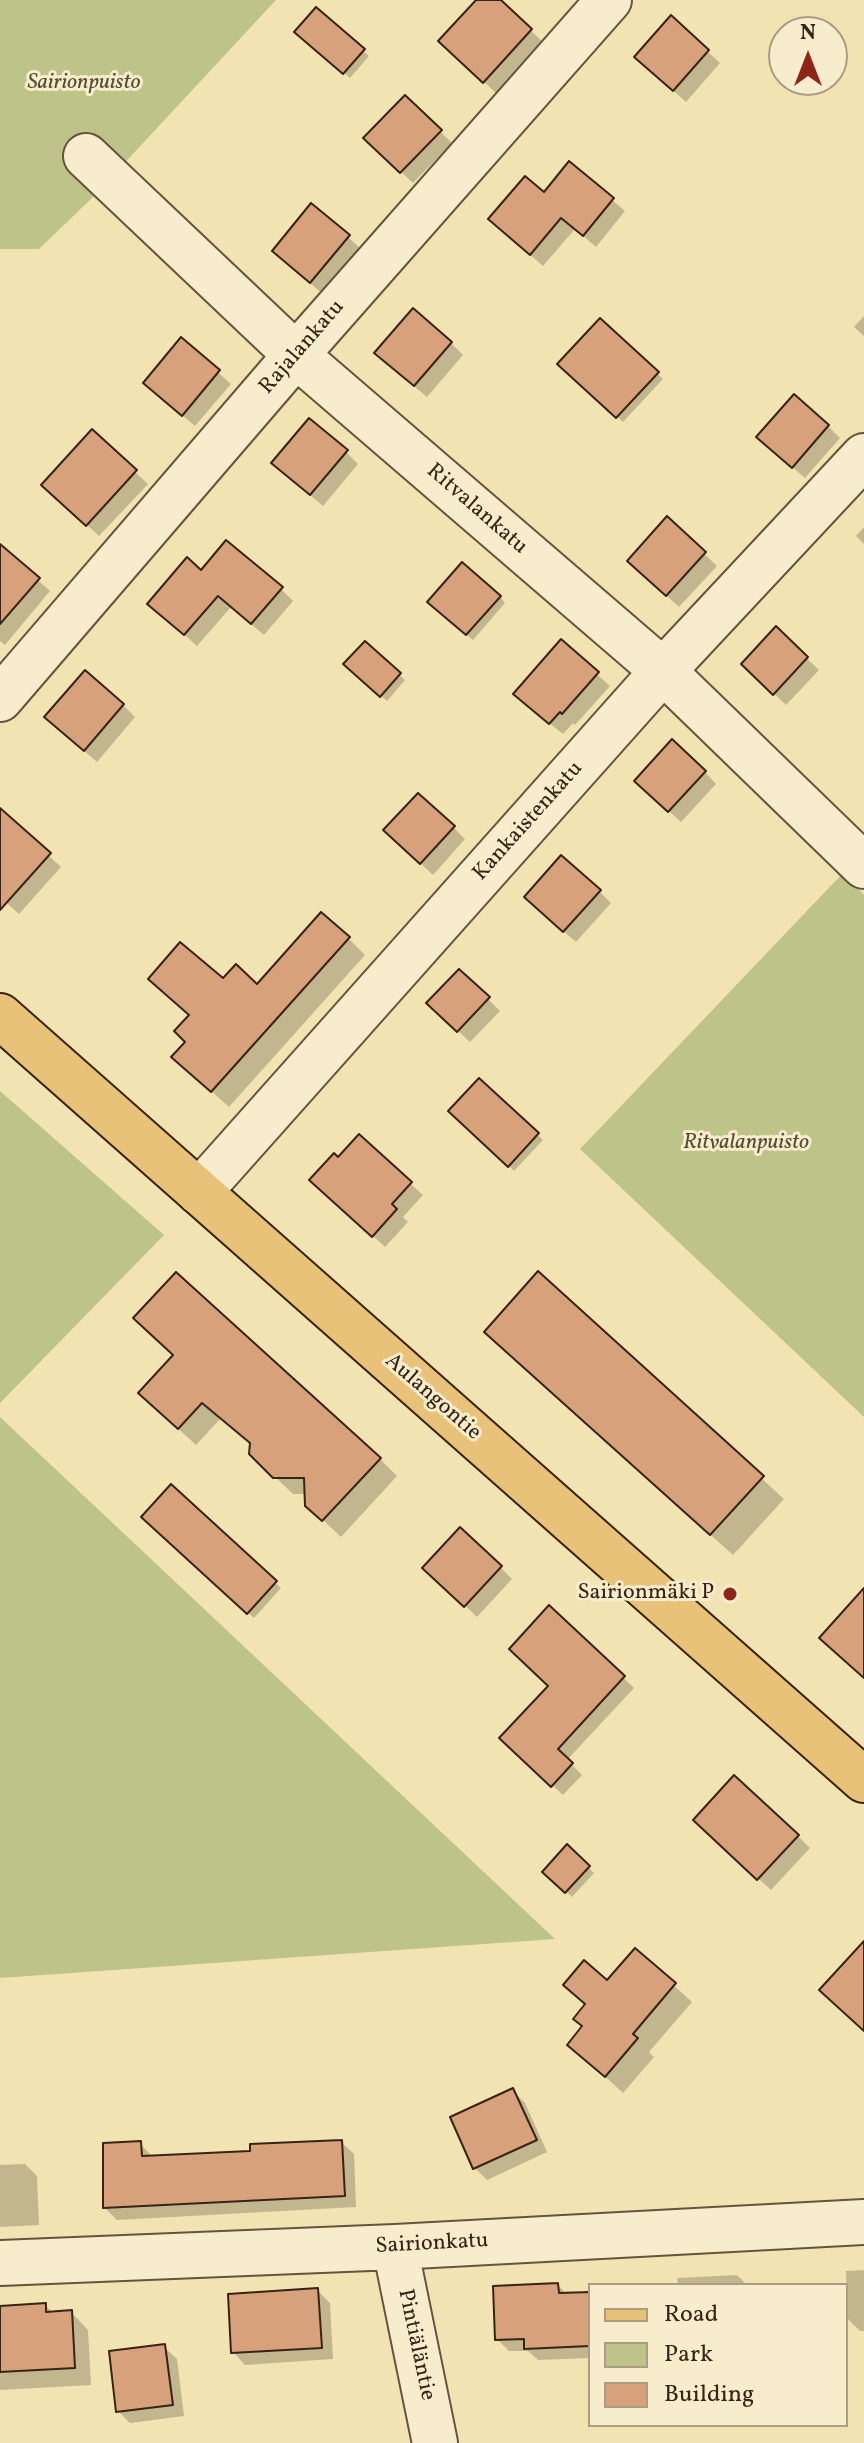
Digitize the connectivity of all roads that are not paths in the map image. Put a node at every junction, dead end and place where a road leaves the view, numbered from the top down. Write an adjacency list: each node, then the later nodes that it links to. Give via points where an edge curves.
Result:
1 (609, 0): 3 (street, Rajalankatu)
2 (86, 156): 3 (street, Ritvalankatu)
3 (296, 355): 5 (street, Ritvalankatu); 6 (street, Rajalankatu)
4 (864, 456): 5 (street, Kankaistenkatu)
5 (663, 671): 7 (street, Ritvalankatu); 9 (street, Kankaistenkatu)
6 (0, 699)
7 (864, 866)
8 (0, 1016): 9 (main road, Aulangontie)
9 (199, 1192): 10 (main road, Aulangontie)
10 (864, 1780)
11 (864, 2222): 12 (street, Sairionkatu)
12 (395, 2247): 13 (street, Sairionkatu); 14 (street, Pintiäläntie)
13 (0, 2263)
14 (435, 2443)

